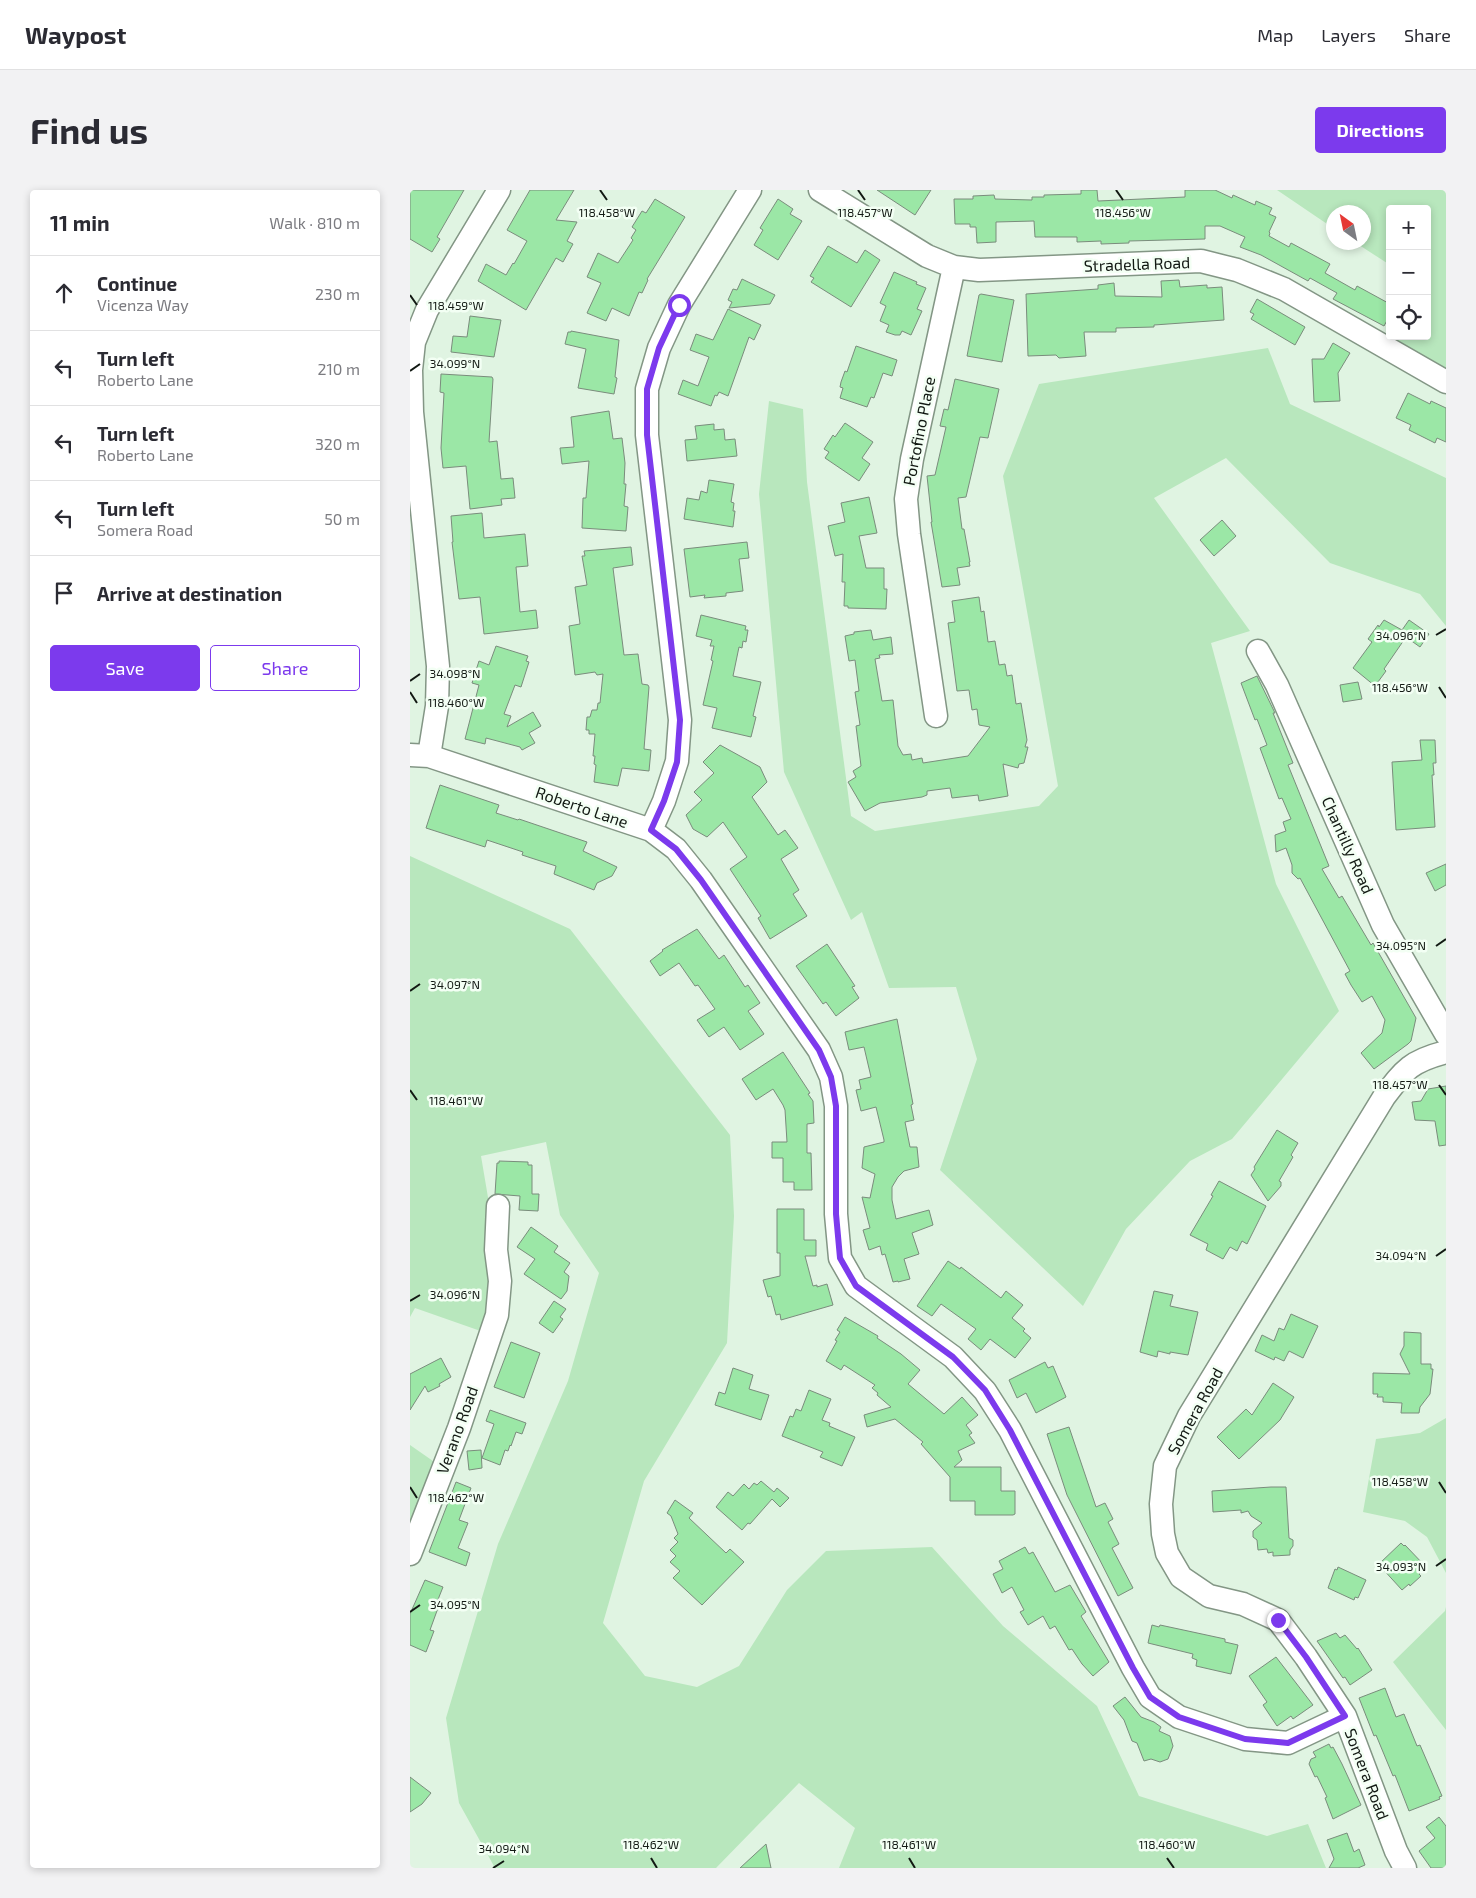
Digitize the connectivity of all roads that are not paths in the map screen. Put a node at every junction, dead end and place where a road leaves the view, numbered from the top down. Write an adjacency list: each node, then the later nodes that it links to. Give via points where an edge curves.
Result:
1 (499, 190): 8 (street, via 427,310 414,342 412,412 438,666 436,706)
2 (750, 190): 9 (street, via 679,305 659,348 647,389 647,435 680,720 677,762)
3 (820, 190): 4 (street, Stradella Road, via 927,256)
4 (954, 267): 5 (street, Stradella Road, via 979,270 1202,262 1237,270 1284,289); 7 (street, Portofino Place, via 906,499)
5 (1446, 382)
6 (1258, 651): 10 (street, Chantilly Road, via 1277,684 1383,925)
7 (936, 716)
8 (420, 755): 9 (street, Roberto Lane)
9 (651, 830): 14 (street, Roberto Lane, via 676,849 701,880 819,1050 831,1077 836,1106 836,1214 840,1258 856,1286 953,1357 985,1390 1010,1430 1150,1697 1179,1717 1253,1740 1288,1743)
10 (1446, 1034)
11 (1446, 1052): 14 (street, Somera Road, via 1424,1058 1404,1071 1384,1097 1189,1416 1165,1466 1161,1504 1163,1534 1168,1553 1181,1577 1209,1596 1243,1604 1278,1620)
12 (498, 1206): 13 (street, Verano Road, via 496,1250 500,1281 497,1316 459,1428)
13 (410, 1554)
14 (1345, 1716): 15 (street, Somera Road)
15 (1405, 1868)

